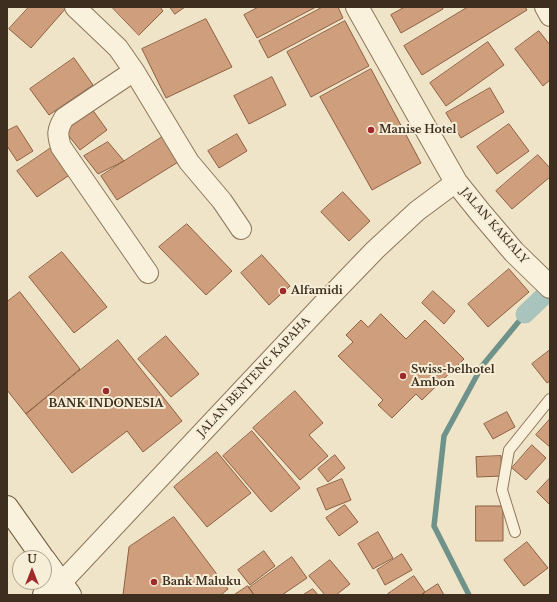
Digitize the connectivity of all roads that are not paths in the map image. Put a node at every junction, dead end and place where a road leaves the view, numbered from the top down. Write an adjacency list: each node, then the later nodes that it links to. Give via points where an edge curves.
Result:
1 (75, 7): 5 (street, via 118,48)
2 (357, 7): 6 (street, JALAN KAKIALY)
3 (545, 7): 4 (street)
4 (550, 16)
5 (134, 71): 7 (street, via 189,162 222,201); 8 (street, via 64,118 57,135 61,147)
6 (456, 182): 9 (street, JALAN KAKIALY, via 510,247); 15 (street, JALAN BENTENG KAPAHA, via 376,250 316,311)
7 (241, 229)
8 (148, 273)
9 (547, 284)
10 (550, 399): 12 (lane, via 509,450 502,490)
11 (7, 507): 13 (street)
12 (515, 532)
13 (38, 550)
14 (52, 577): 15 (street)
15 (58, 591)

